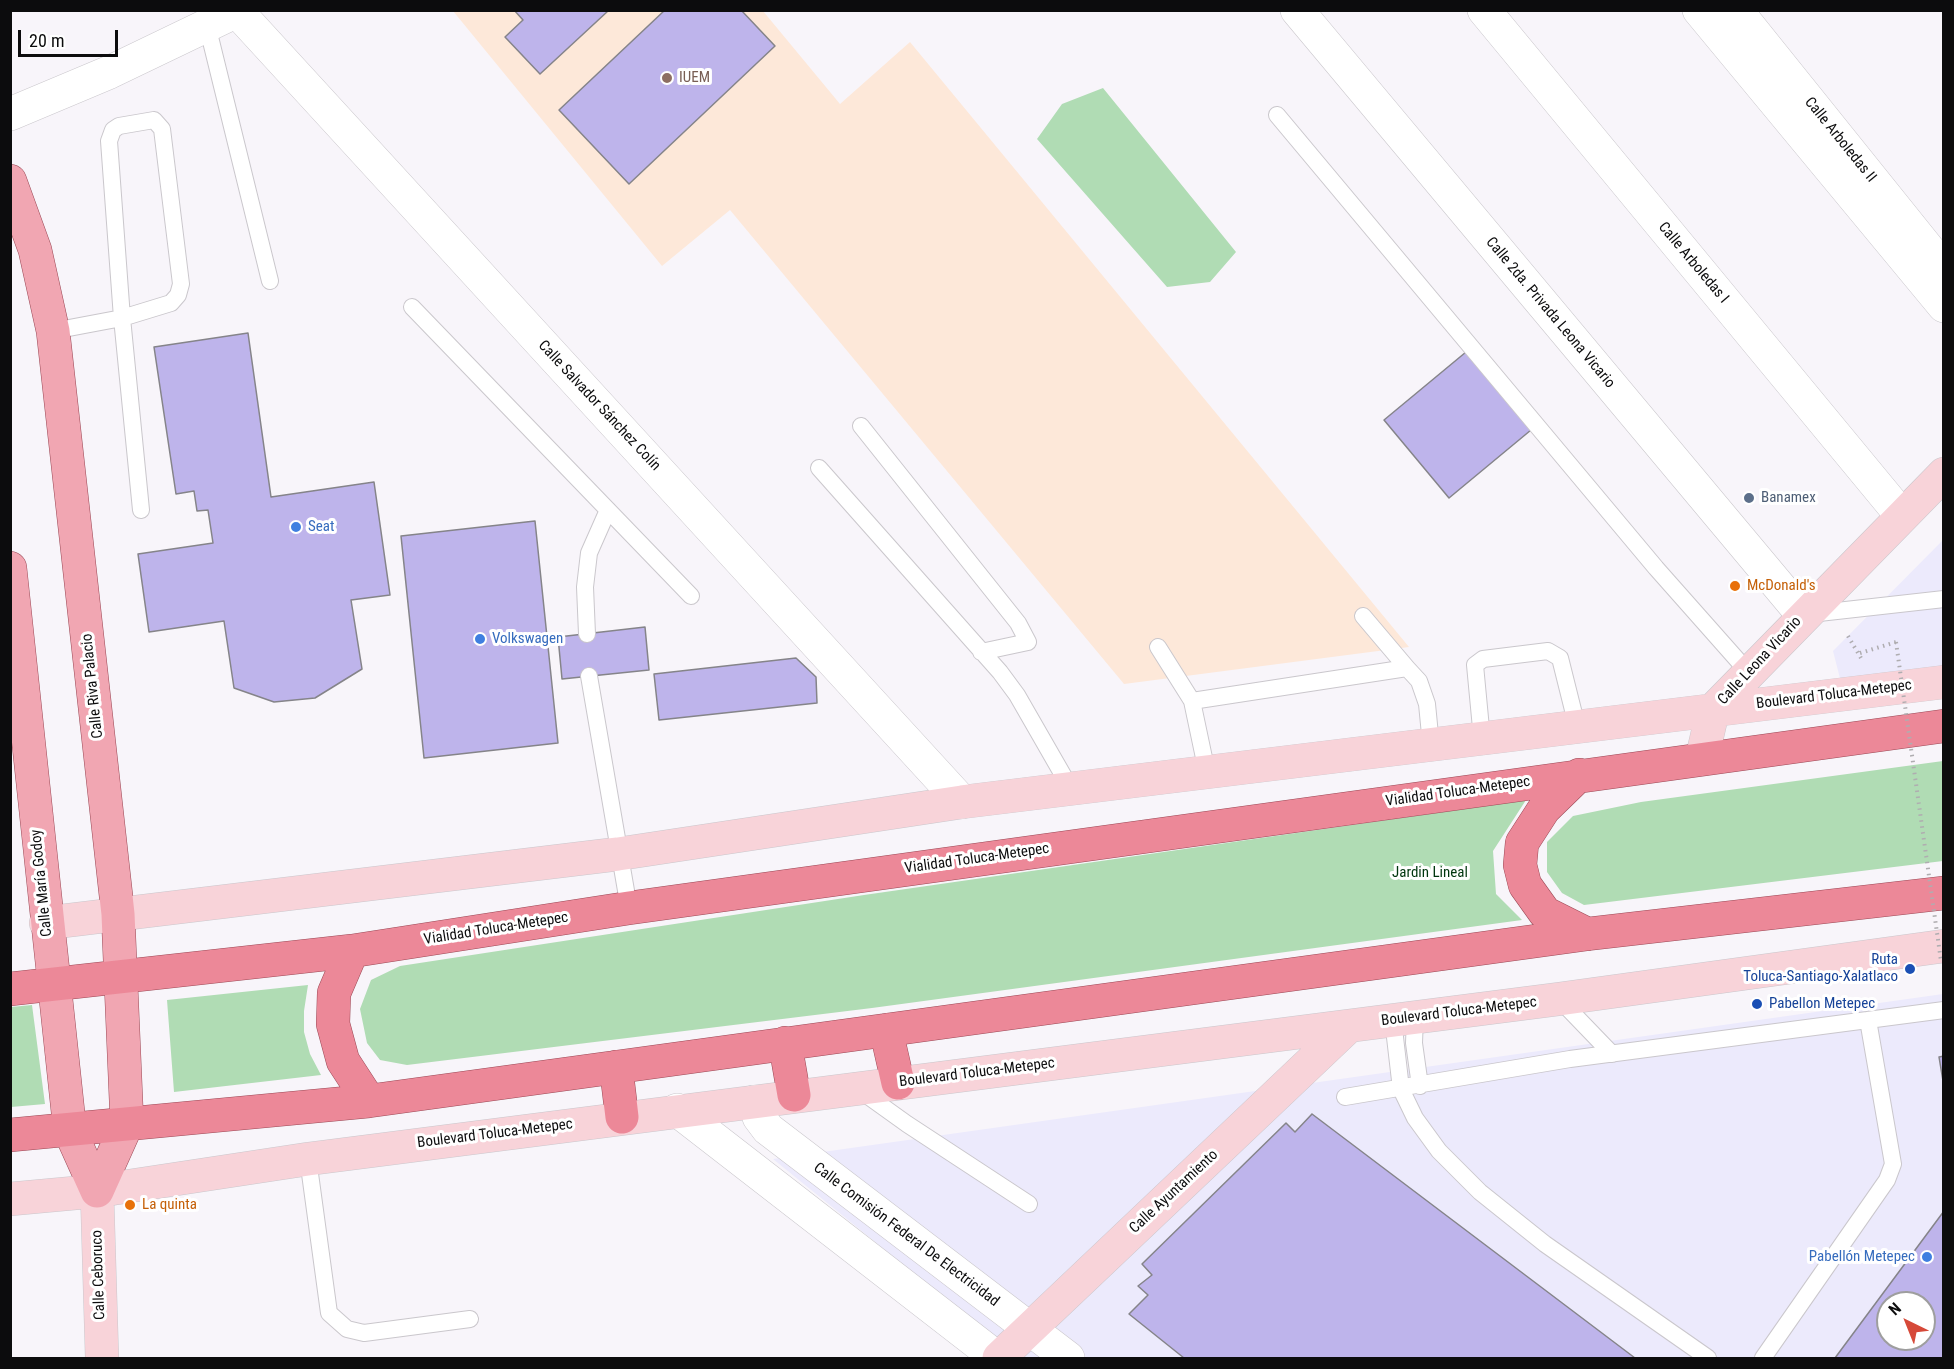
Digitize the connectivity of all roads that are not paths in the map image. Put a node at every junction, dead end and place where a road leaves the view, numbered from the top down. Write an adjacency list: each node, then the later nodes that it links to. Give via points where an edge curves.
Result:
1 (1297, 10): 25 (street, Calle 2da. Privada Leona Vicario)
2 (1484, 10): 21 (street, Calle Arboledas I)
3 (1700, 10): 12 (street)
4 (1736, 10): 10 (street, Calle Arboledas II)
5 (237, 11): 6 (street); 44 (street, Calle Salvador Sánchez Colín)
6 (207, 26): 7 (street); 11 (lane)
7 (10, 114)
8 (1276, 115): 31 (lane)
9 (10, 182): 15 (main road, Calle Riva Palacio, via 35,250)
10 (1944, 269)
11 (270, 280)
12 (1944, 306)
13 (412, 307): 20 (lane)
14 (122, 318): 14 (lane, via 171,303 181,284 162,129 150,119 119,126 109,141); 15 (lane); 19 (lane)
15 (53, 331): 48 (main road, Calle Riva Palacio)
16 (861, 426): 29 (lane, via 1029,642)
17 (819, 468): 29 (lane)
18 (1944, 474): 21 (main road, Calle Leona Vicario)
19 (141, 510)
20 (608, 510): 23 (lane); 27 (lane, via 589,553 585,587)
21 (1902, 516): 25 (main road, Calle Leona Vicario)
22 (10, 568): 49 (main road, Calle María Godoy)
23 (691, 596)
24 (1944, 599): 25 (lane)
25 (1817, 614): 31 (main road, Calle Leona Vicario)
26 (1363, 616): 30 (lane)
27 (587, 634)
28 (1158, 647): 34 (lane)
29 (981, 652): 43 (lane, via 1017,694)
30 (1407, 668): 34 (lane); 39 (lane, via 1419,681)
31 (1749, 673): 35 (main road, Calle Leona Vicario)
32 (589, 676): 45 (lane)
33 (1944, 682): 35 (main road, Boulevard Toluca-Metepec)
34 (1192, 701): 41 (lane)
35 (1713, 710): 36 (main road, Boulevard Toluca-Metepec); 40 (main road, Calle Leona Vicario)
36 (1577, 726): 38 (main road, Boulevard Toluca-Metepec); 38 (lane, via 1558,655 1548,651 1483,659 1473,669)
37 (1944, 726): 40 (highway, Vialidad Toluca-Metepec)
38 (1482, 739): 39 (main road, Boulevard Toluca-Metepec)
39 (1431, 745): 41 (main road, Boulevard Toluca-Metepec)
40 (1702, 758): 42 (highway, Vialidad Toluca-Metepec)
41 (1207, 772): 43 (main road, Boulevard Toluca-Metepec)
42 (1579, 775): 47 (highway, Vialidad Toluca-Metepec); 50 (highway, via 1544,809 1522,843 1520,865 1525,885 1545,913)
43 (1071, 789): 44 (main road, Boulevard Toluca-Metepec)
44 (962, 802): 45 (main road, Boulevard Toluca-Metepec)
45 (618, 854): 47 (lane); 48 (main road, Boulevard Toluca-Metepec)
46 (1944, 893): 50 (highway)
47 (629, 908): 51 (highway, Vialidad Toluca-Metepec)
48 (118, 914): 49 (main road, Boulevard Toluca-Metepec); 53 (main road, Calle Riva Palacio)
49 (46, 923): 54 (main road, Calle María Godoy)
50 (1587, 934): 61 (highway)
51 (352, 951): 53 (highway, Vialidad Toluca-Metepec); 71 (highway, via 334,993 333,1024 343,1061)
52 (1942, 954): 56 (main road, Boulevard Toluca-Metepec)
53 (120, 979): 54 (highway, Vialidad Toluca-Metepec); 75 (main road, Calle Riva Palacio)
54 (52, 984): 55 (highway, Vialidad Toluca-Metepec); 76 (main road, Calle María Godoy)
55 (10, 989)
56 (1559, 999): 58 (main road, Boulevard Toluca-Metepec); 63 (lane)
57 (1944, 1010): 59 (lane)
58 (1404, 1019): 60 (main road, Boulevard Toluca-Metepec); 66 (lane, via 1414,1043); 68 (lane)
59 (1868, 1020): 63 (lane); 88 (lane, via 1893,1164 1887,1180)
60 (1349, 1026): 65 (main road, Boulevard Toluca-Metepec); 83 (main road, Calle Ayuntamiento)
61 (886, 1030): 62 (highway); 65 (highway)
62 (785, 1043): 64 (highway); 69 (highway)
63 (1612, 1053): 66 (lane)
64 (616, 1067): 71 (highway); 74 (highway)
65 (898, 1083): 67 (main road, Boulevard Toluca-Metepec)
66 (1420, 1086): 68 (lane)
67 (857, 1088): 69 (main road, Boulevard Toluca-Metepec); 81 (lane)
68 (1401, 1089): 70 (lane); 87 (lane, via 1433,1144 1480,1192 1545,1244)
69 (794, 1095): 72 (main road, Boulevard Toluca-Metepec)
70 (1345, 1097)
71 (369, 1101): 75 (highway)
72 (754, 1102): 73 (main road, Boulevard Toluca-Metepec); 83 (street, Calle Comisión Federal De Electricidad, via 768,1129)
73 (677, 1110): 74 (main road, Boulevard Toluca-Metepec); 85 (street)
74 (622, 1118): 78 (main road, Boulevard Toluca-Metepec)
75 (127, 1124): 76 (highway); 79 (main road, Calle Riva Palacio)
76 (70, 1131): 77 (highway); 79 (main road, Calle María Godoy)
77 (10, 1135)
78 (308, 1159): 79 (main road, Boulevard Toluca-Metepec); 82 (lane, via 329,1313 347,1329 364,1333)
79 (97, 1191): 80 (main road, Boulevard Toluca-Metepec); 84 (main road, Calle Ceboruco)
80 (10, 1199)
81 (1029, 1204)
82 (470, 1319)
83 (1029, 1329): 85 (main road, Calle Ayuntamiento); 86 (street, Calle Comisión Federal De Electricidad)
84 (102, 1359)
85 (998, 1359)
86 (1068, 1359)
87 (1708, 1359)
88 (1763, 1359)

